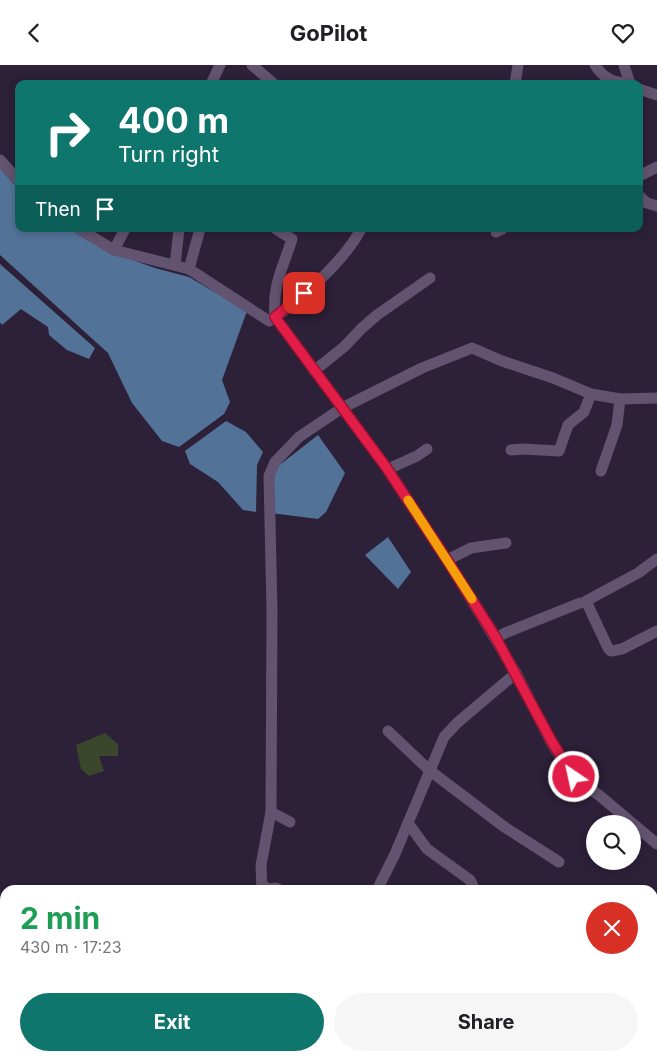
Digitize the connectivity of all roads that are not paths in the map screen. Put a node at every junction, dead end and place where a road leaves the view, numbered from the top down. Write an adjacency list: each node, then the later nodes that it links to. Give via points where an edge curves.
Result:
1 (220, 65): 6 (street)
2 (252, 65): 7 (street)
3 (518, 65): 8 (street)
4 (595, 65): 9 (street, via 603,76)
5 (624, 65): 10 (street)
6 (214, 80)
7 (269, 80)
8 (515, 80)
9 (612, 80)
10 (631, 80)
11 (643, 89): 12 (street)
12 (657, 95)
13 (0, 160): 16 (street)
14 (657, 167): 15 (street)
15 (643, 174)
16 (15, 177)
17 (643, 200): 18 (street)
18 (657, 206)
19 (85, 232): 27 (street)
20 (123, 232): 27 (street)
21 (179, 232): 28 (street)
22 (199, 232): 29 (street)
23 (281, 232): 26 (street)
24 (296, 232): 26 (street)
25 (359, 232): 31 (street, via 338,260)
26 (292, 239): 31 (street, via 276,283)
27 (114, 250): 28 (street)
28 (175, 265): 29 (street)
29 (189, 269): 31 (street, via 269,321)
30 (430, 278): 32 (street, via 376,315)
31 (275, 317): 32 (street)
32 (314, 371): 36 (street)
33 (590, 394): 35 (street); 36 (street, via 472,348 422,368); 38 (street, via 584,411 568,425 560,451)
34 (657, 398): 35 (street)
35 (620, 399): 40 (street, via 617,425)
36 (342, 408): 39 (street); 50 (street, via 299,437 274,462 268,476)
37 (426, 449): 39 (street)
38 (511, 450)
39 (388, 469): 43 (street)
40 (601, 471)
41 (506, 543): 43 (street, via 471,548)
42 (657, 559): 45 (street, via 586,601 611,651 622,649)
43 (447, 560): 46 (street)
44 (580, 603): 46 (street)
45 (657, 631)
46 (496, 638): 47 (street)
47 (516, 673): 49 (street, via 448,731); 53 (street, via 569,771)
48 (388, 731): 49 (street)
49 (429, 770): 52 (street); 54 (street, via 503,826)
50 (272, 811): 51 (street); 55 (street, via 261,865)
51 (290, 821)
52 (408, 823): 56 (street); 57 (street, via 427,849)
53 (657, 844)
54 (560, 862)
55 (262, 885)
56 (380, 885)
57 (472, 885)

